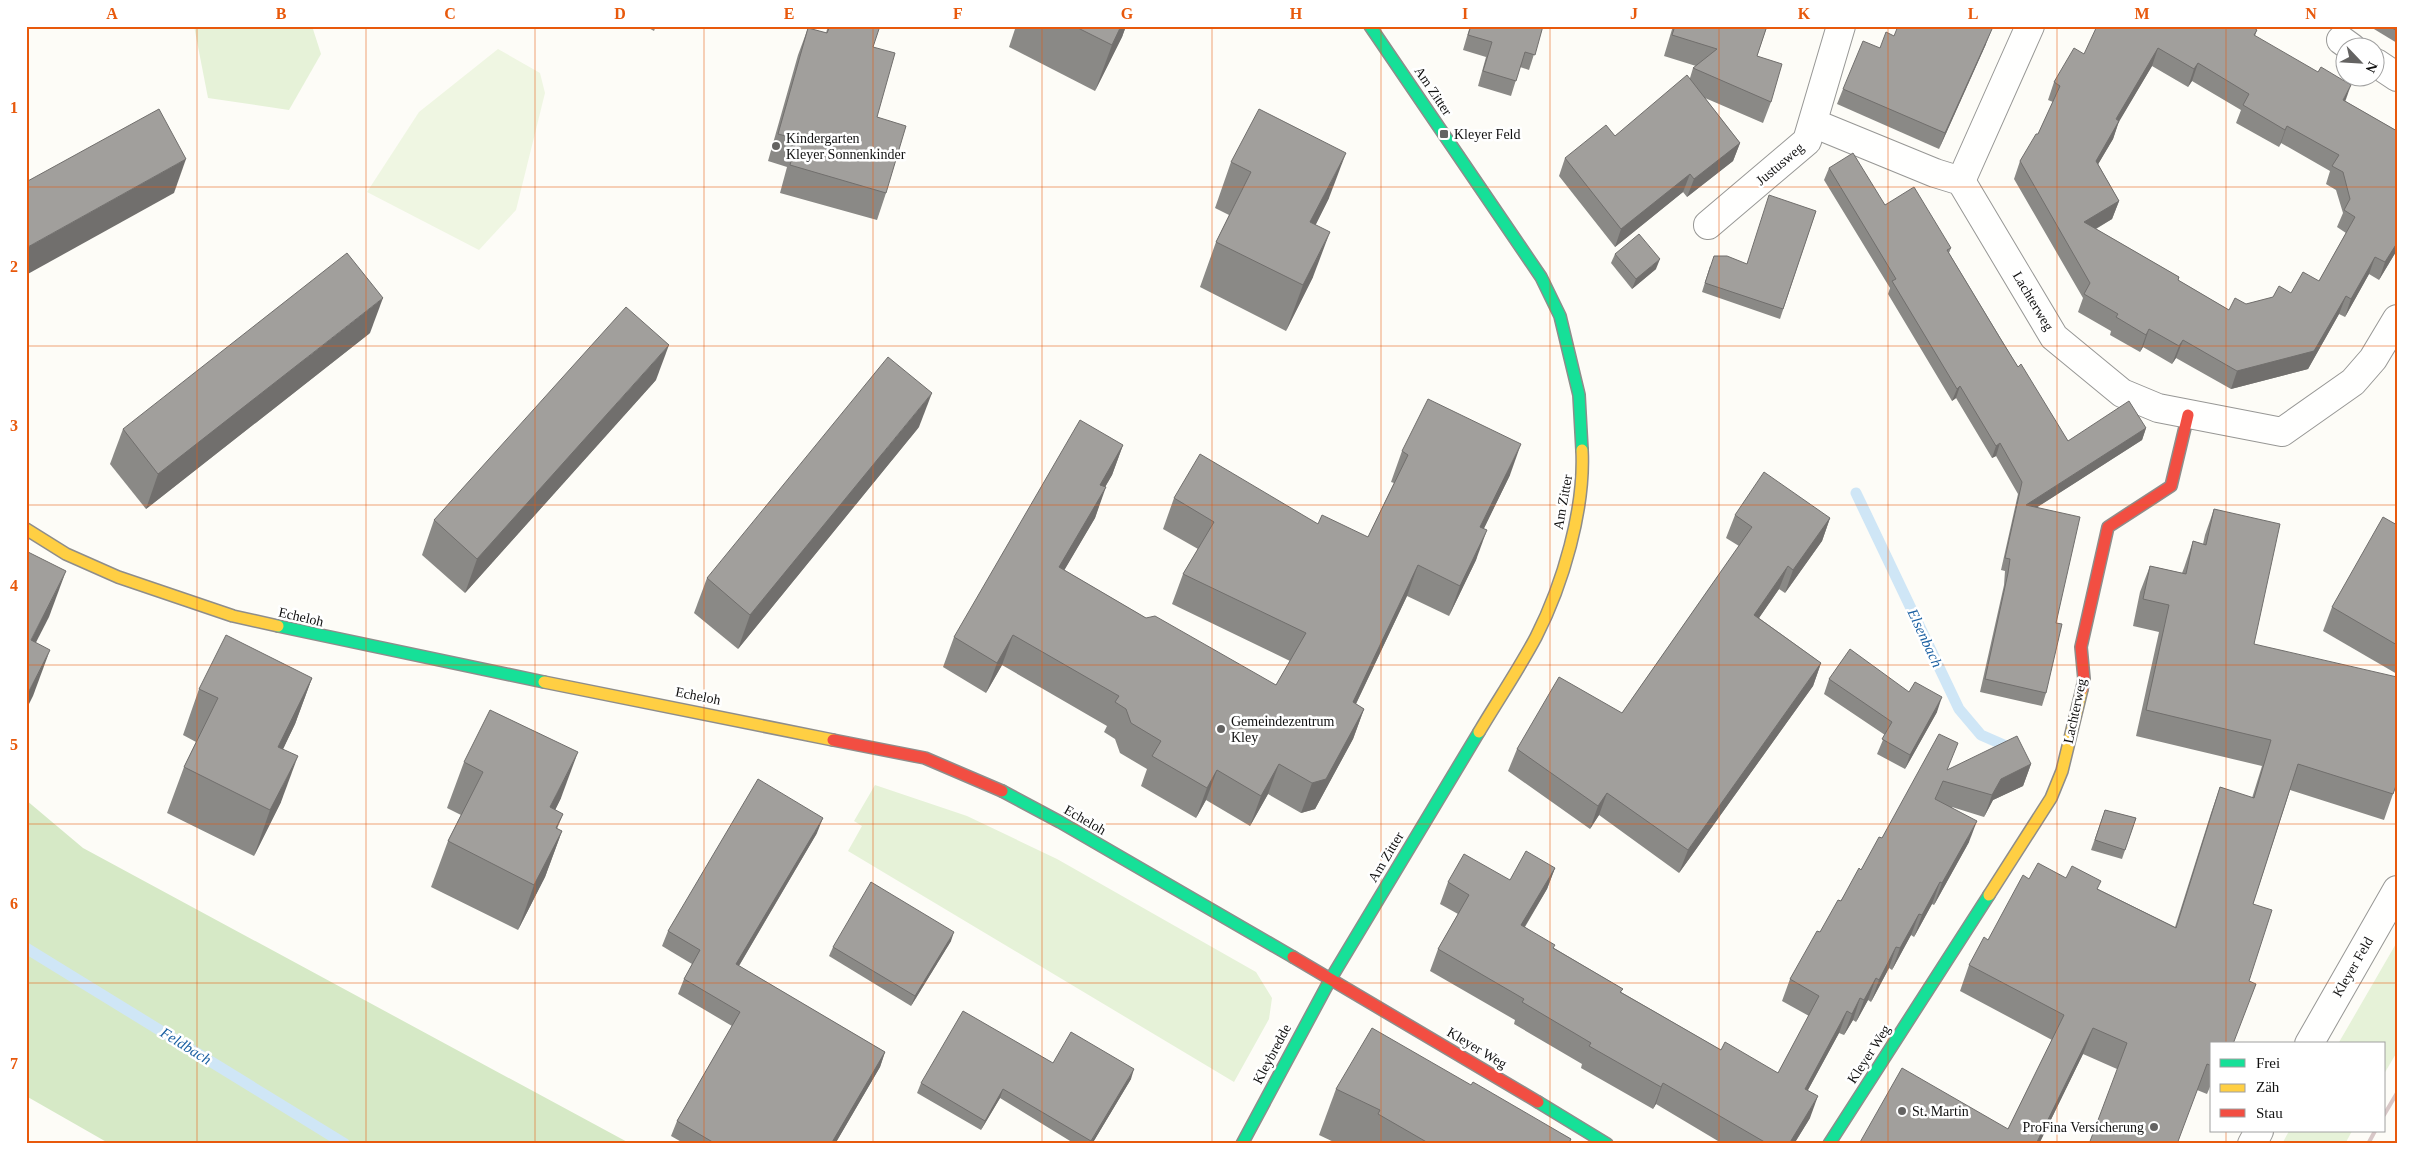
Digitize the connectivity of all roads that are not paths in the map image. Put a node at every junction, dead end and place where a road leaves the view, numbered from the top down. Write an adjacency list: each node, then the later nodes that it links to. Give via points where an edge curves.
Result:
1 (1370, 26): 13 (street, Am Zitter, via 1541,277 1560,316 1579,395 1584,476 1569,554 1536,636)
2 (1841, 26): 6 (street, Justusweg)
3 (2030, 26): 7 (street)
4 (2386, 70): 5 (street)
5 (2397, 77)
6 (1813, 122): 7 (street); 8 (street, Justusweg, via 1807,141)
7 (1961, 181): 10 (street, Lachterweg, via 2054,337 2122,393 2158,408)
8 (1708, 225)
9 (2397, 319): 10 (street, Lachterweg, via 2373,359 2352,382 2282,432)
10 (2188, 415): 14 (street, Lachterweg, via 2171,486 2108,527 2082,647 2084,679 2062,771 2051,798)
11 (26, 529): 13 (street, Echeloh, via 66,554 118,577 233,616 355,644 925,758 992,786 1060,822)
12 (2397, 890): 15 (street, Kleyer Feld)
13 (1330, 980): 17 (street, Kleybredde); 18 (street, Kleyer Weg)
14 (1936, 980): 19 (street, Kleyer Weg)
15 (2310, 1042)
16 (2258, 1132): 20 (street)
17 (1242, 1144)
18 (1607, 1144)
19 (1829, 1144)
20 (2252, 1144)

